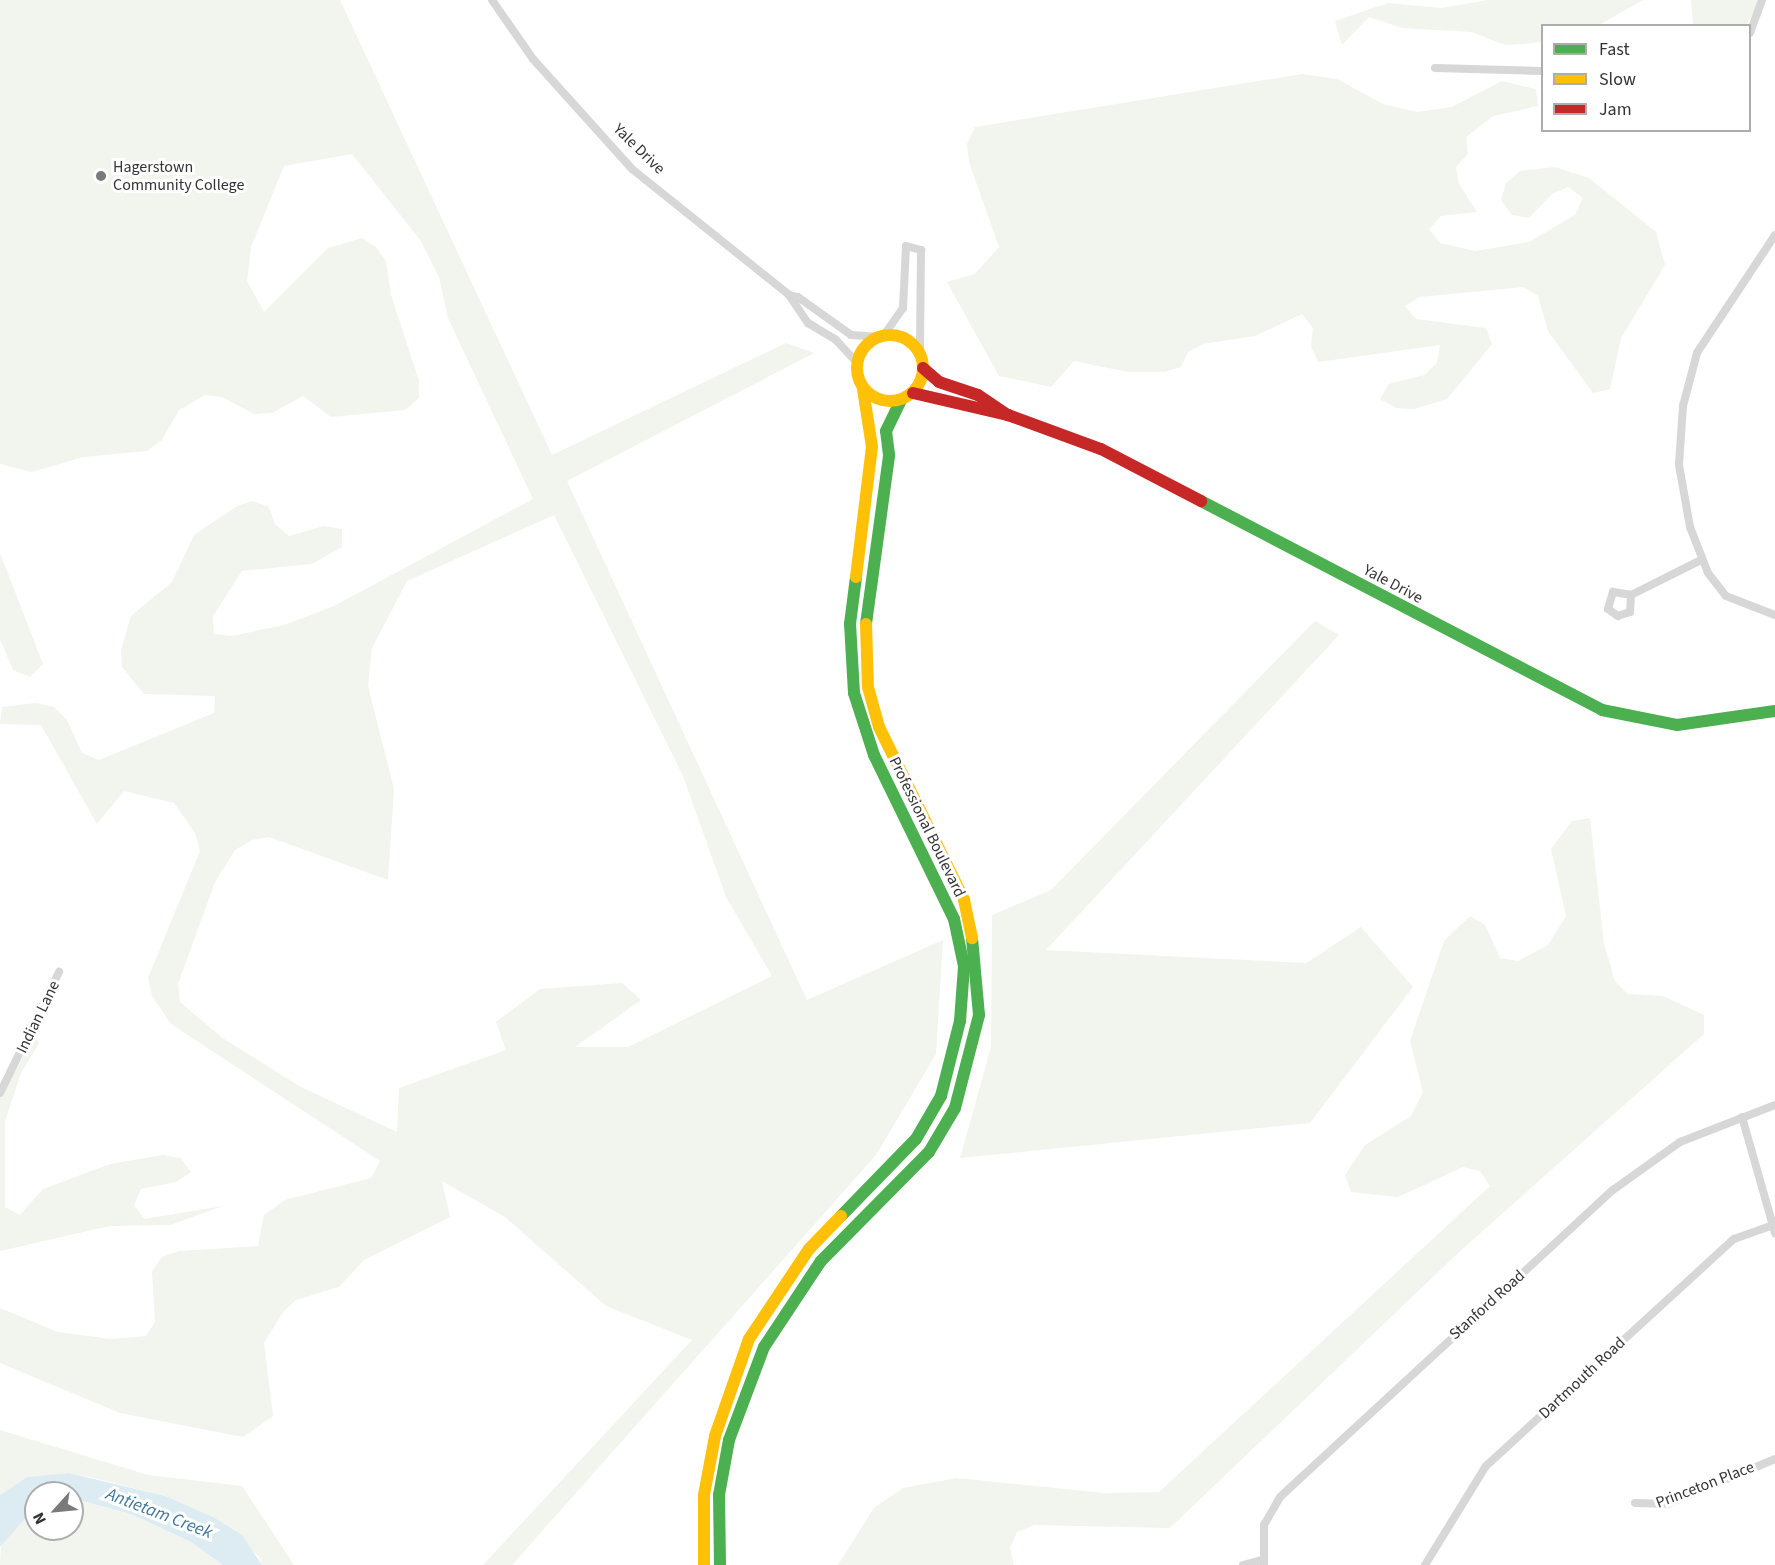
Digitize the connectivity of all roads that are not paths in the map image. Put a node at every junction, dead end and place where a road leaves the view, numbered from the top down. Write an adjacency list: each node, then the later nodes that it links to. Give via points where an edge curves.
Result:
1 (492, 0): 7 (street, Yale Drive, via 533,59 632,169)
2 (1762, 0): 3 (street)
3 (1751, 28)
4 (1435, 68): 5 (street)
5 (1541, 71)
6 (1775, 235): 16 (street, via 1709,331 1689,377 1679,465)
7 (789, 296): 8 (street, Yale Drive, via 798,297 850,335); 10 (street, Yale Drive, via 808,323 835,339)
8 (881, 336): 9 (street, via 905,338); 9 (street, via 903,308 906,246 921,250); 10 (street)
9 (920, 354): 11 (street)
10 (856, 363): 12 (street, Professional Boulevard)
11 (923, 368): 13 (street); 15 (street, Yale Drive, via 939,382 978,394)
12 (863, 389): 14 (street, via 880,400); 28 (street, Professional Boulevard, via 872,447 850,624 854,693 874,755 954,919 964,966 960,1021 940,1096 915,1139 809,1249 749,1339 715,1436 704,1495)
13 (913, 393): 14 (street); 15 (street, Yale Drive)
14 (901, 400): 29 (street, Professional Boulevard, via 886,431 888,455 866,630 868,687 879,726 964,900 979,971 979,1015 955,1108 929,1152 821,1261 764,1347 729,1440 719,1496)
15 (1008, 415): 19 (street, Yale Drive, via 1132,464 1602,710 1677,725)
16 (1701, 560): 17 (street); 18 (street, via 1726,596)
17 (1631, 595)
18 (1775, 615)
19 (1775, 711)
20 (59, 972): 21 (street, Indian Lane)
21 (0, 1093)
22 (1775, 1105): 23 (street, Stanford Road)
23 (1742, 1117): 24 (street); 27 (street, Stanford Road, via 1680,1142 1635,1172 1295,1480 1269,1510)
24 (1774, 1229): 31 (street, Dartmouth Road, via 1734,1239 1486,1466)
25 (1775, 1459): 26 (street, Princeton Place, via 1667,1504)
26 (1635, 1503)
27 (1263, 1562): 30 (street)
28 (704, 1565)
29 (720, 1565)
30 (1243, 1565)
31 (1425, 1565)

